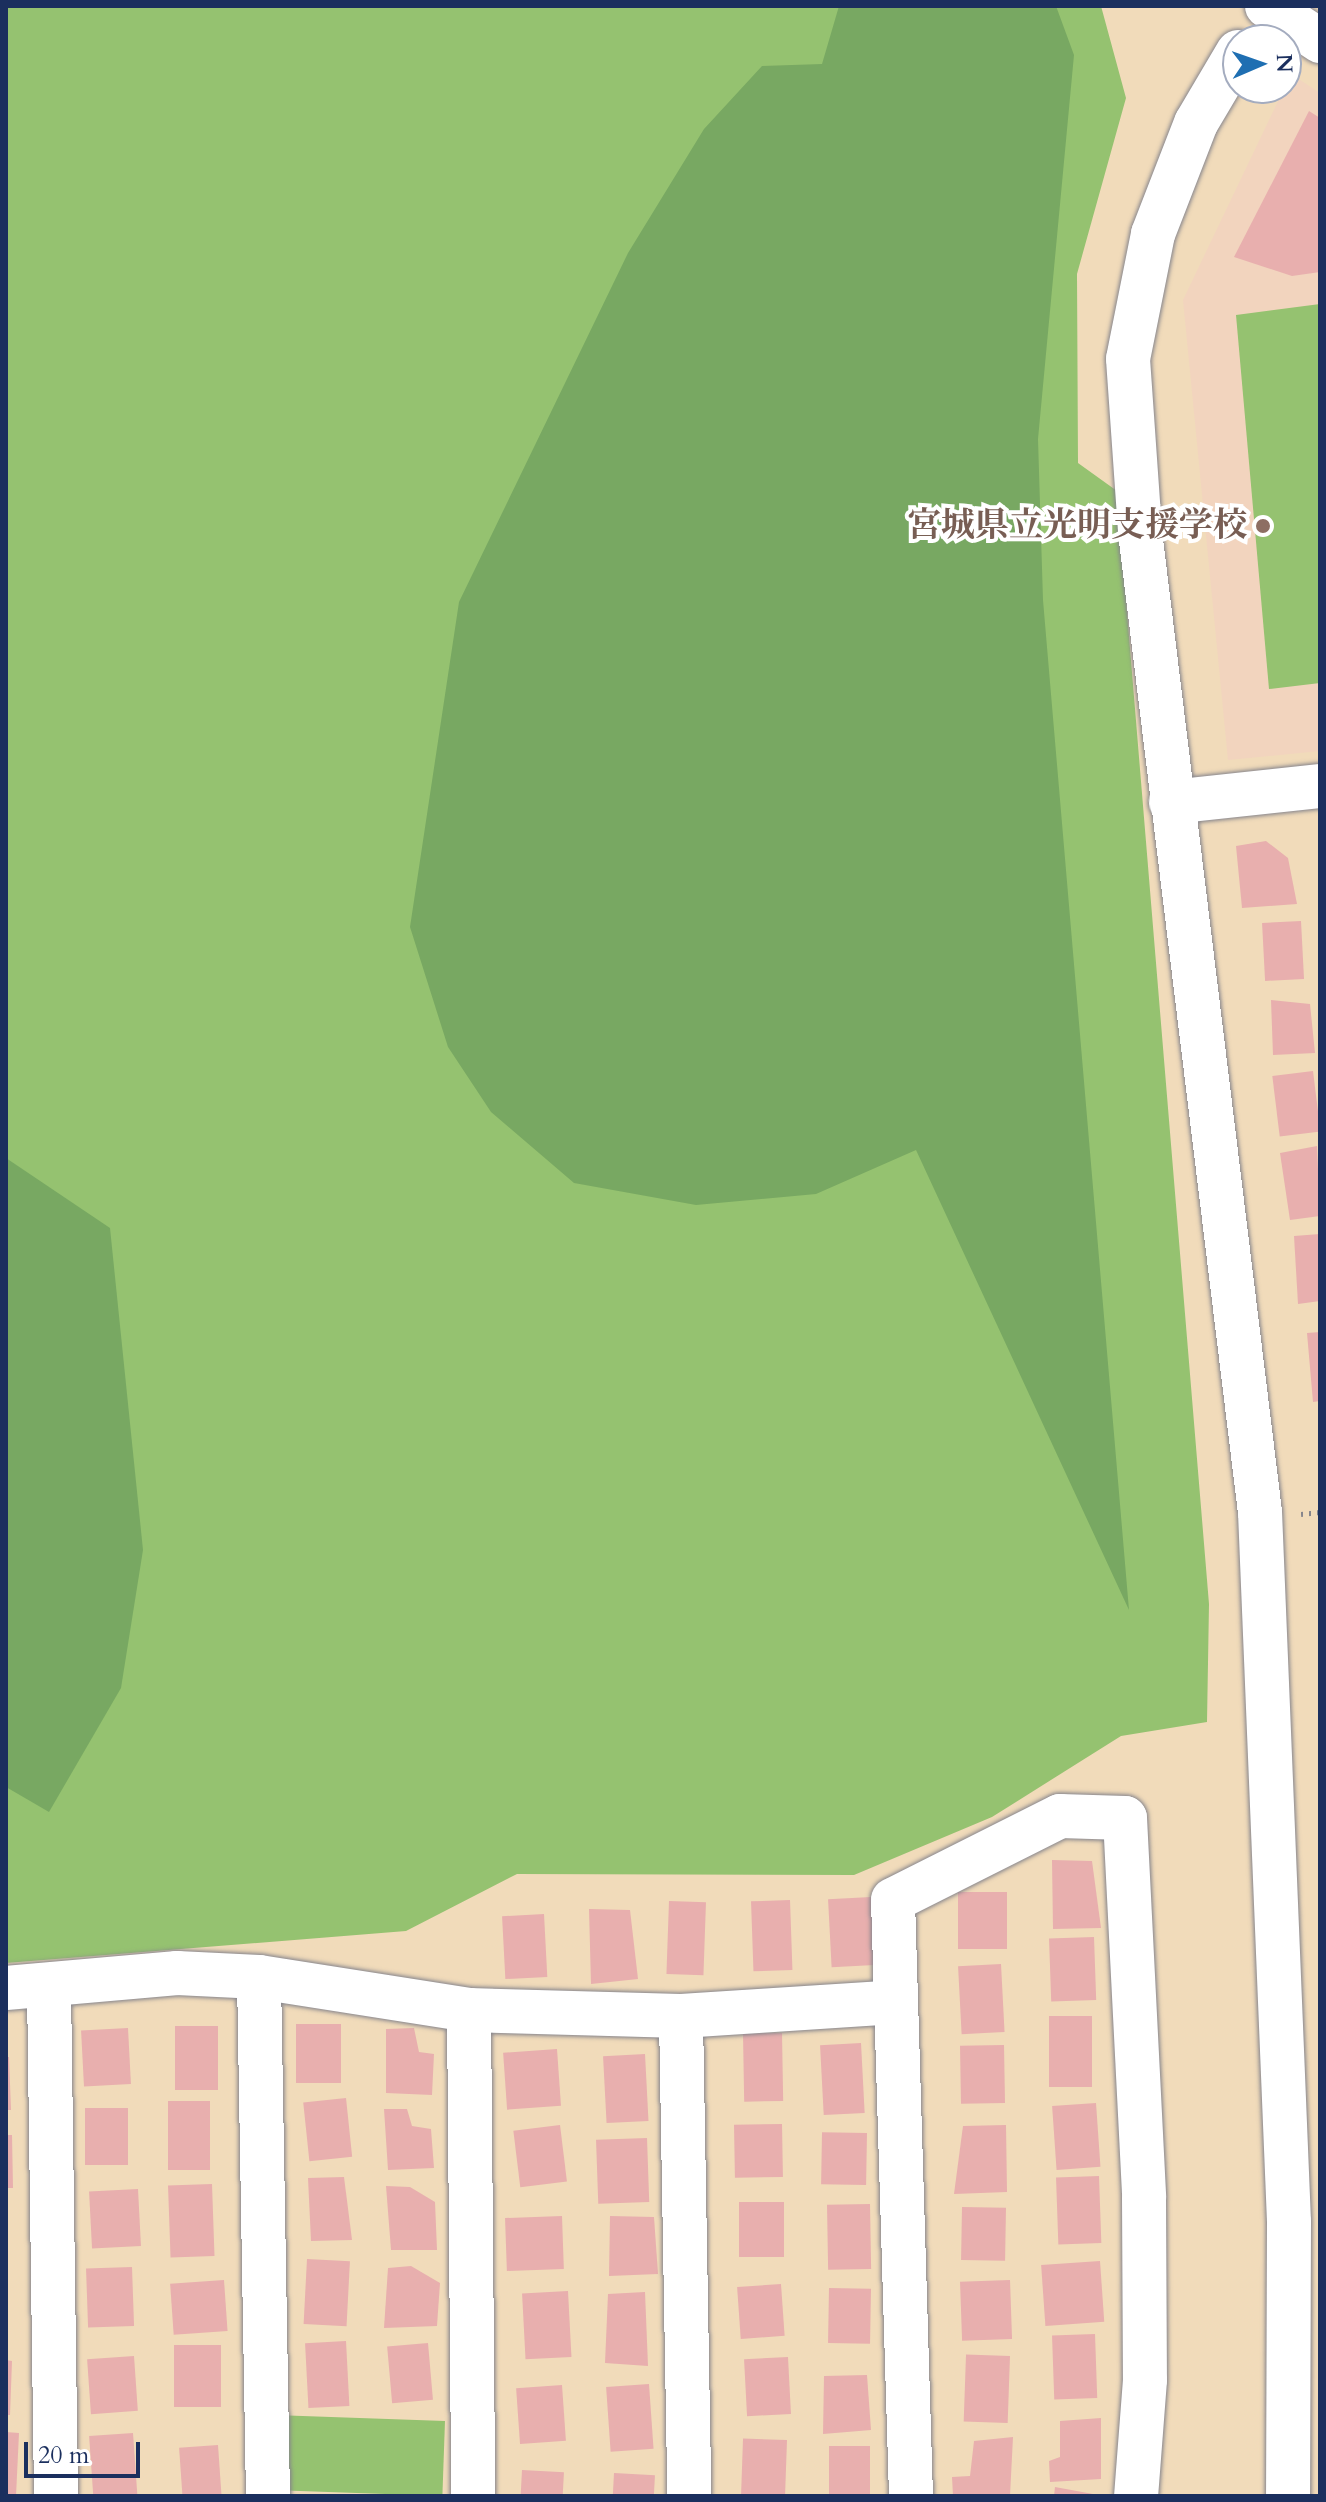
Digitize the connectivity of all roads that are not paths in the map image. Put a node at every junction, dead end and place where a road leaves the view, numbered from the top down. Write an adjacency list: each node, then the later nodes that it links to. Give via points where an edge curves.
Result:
1 (1266, 6): 2 (street); 3 (street)
2 (1255, 24)
3 (1320, 41)
4 (1222, 79): 6 (street, via 1196,123 1153,234 1128,359)
5 (1320, 786): 6 (street)
6 (1171, 802): 13 (street, via 1260,1512)
7 (259, 1977): 8 (street, via 177,1973); 11 (street); 15 (street)
8 (49, 1987): 9 (street); 14 (street)
9 (6, 1988)
10 (896, 2002): 12 (street); 18 (street); 19 (street, via 893,1900 1060,1816 1125,1818 1144,2198 1145,2380)
11 (469, 2010): 12 (street); 16 (street)
12 (681, 2016): 17 (street)
13 (1305, 2221): 20 (street)
14 (56, 2496)
15 (268, 2496)
16 (473, 2496)
17 (689, 2496)
18 (911, 2496)
19 (1136, 2496)
20 (1288, 2496)

